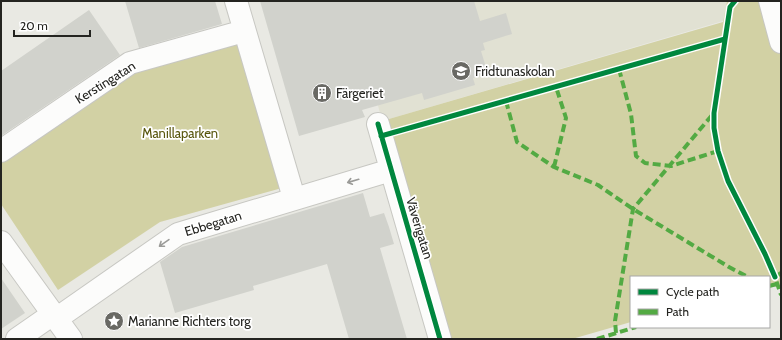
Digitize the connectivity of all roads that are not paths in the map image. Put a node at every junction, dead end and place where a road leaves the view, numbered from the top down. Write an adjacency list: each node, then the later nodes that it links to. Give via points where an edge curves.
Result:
1 (236, 1): 3 (street)
2 (770, 1): 4 (street)
3 (244, 31): 6 (street, Kerstingatan, via 130,62); 8 (street)
4 (781, 42)
5 (378, 124): 7 (street, Väverigatan)
6 (1, 151)
7 (391, 170): 8 (street, Ebbegatan, one-way to 8); 13 (street, Väverigatan)
8 (294, 198): 10 (street, Ebbegatan, one-way to 10, via 178,234)
9 (1, 242): 10 (street)
10 (55, 316): 11 (street, Ebbegatan); 12 (street)
11 (17, 339)
12 (71, 339)
13 (440, 339)

